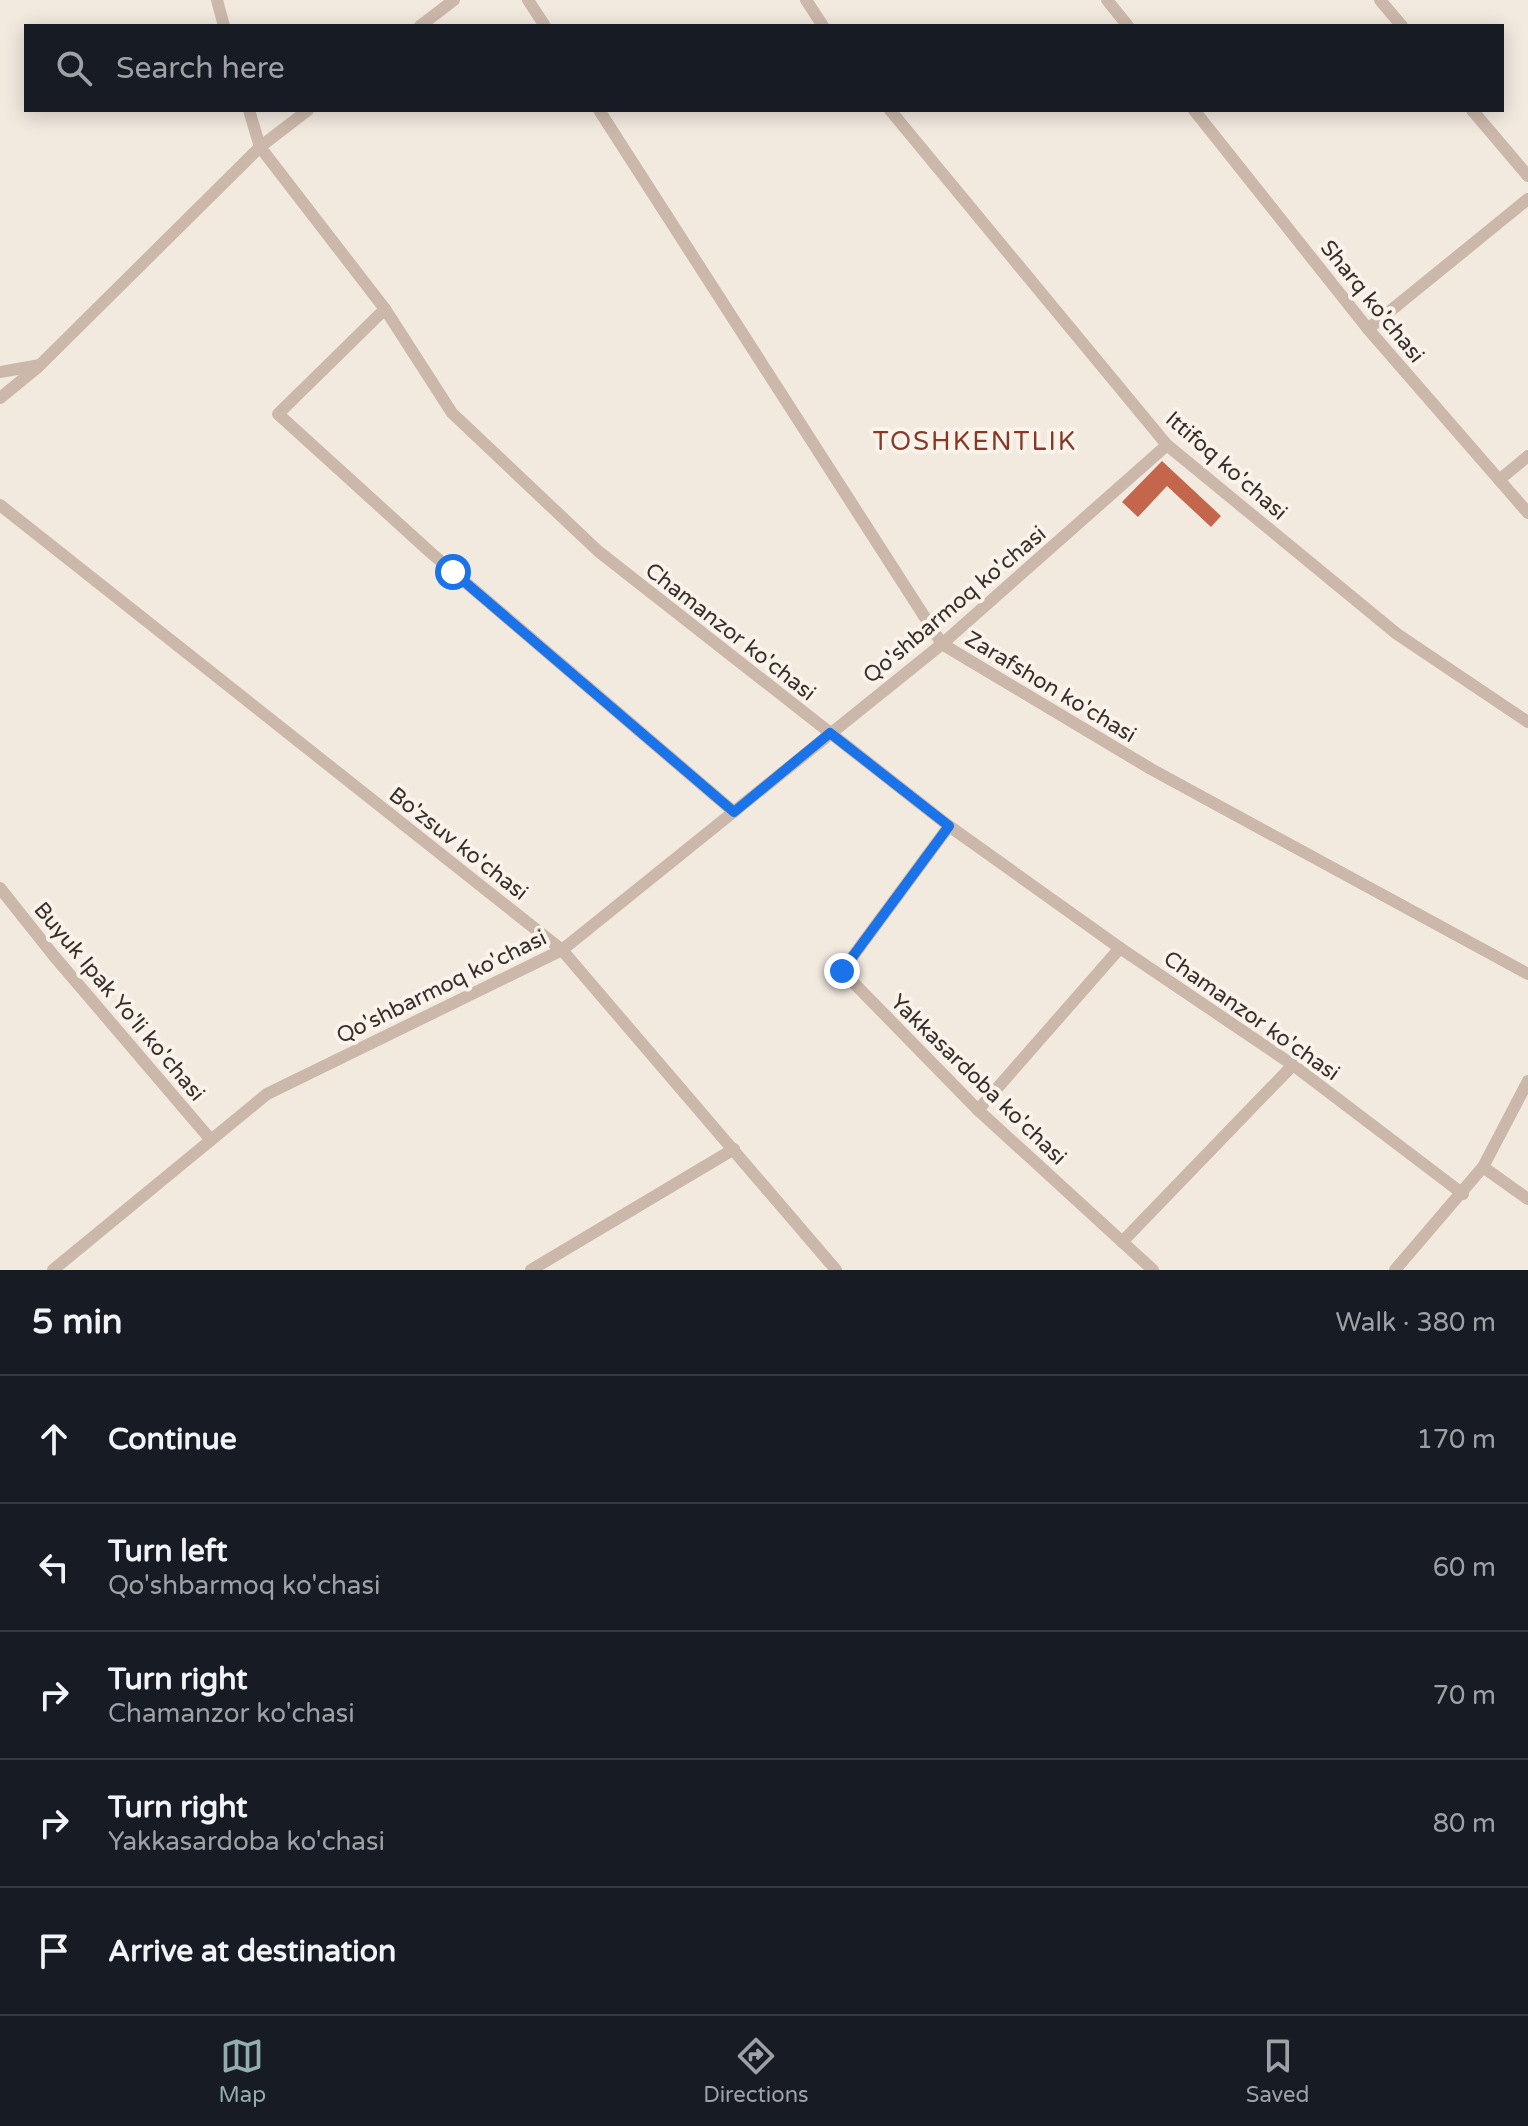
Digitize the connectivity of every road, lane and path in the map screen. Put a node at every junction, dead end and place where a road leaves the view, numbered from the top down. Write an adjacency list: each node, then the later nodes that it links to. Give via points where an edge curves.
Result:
1 (217, 0): 7 (street)
2 (454, 0): 8 (street)
3 (528, 0): 9 (street)
4 (806, 0): 10 (street)
5 (1107, 0): 11 (street)
6 (1380, 0): 12 (street)
7 (223, 24)
8 (423, 24)
9 (544, 24)
10 (822, 24)
11 (1126, 24)
12 (1400, 24)
13 (250, 112): 19 (street)
14 (305, 112): 19 (street)
15 (600, 112): 32 (street, Zarafshon ko'chasi)
16 (892, 112): 27 (street, Ittifoq ko'chasi)
17 (1196, 112): 23 (street, Sharq ko'chasi)
18 (1474, 112): 20 (street)
19 (260, 147): 22 (street, Chamanzor ko'chasi); 24 (street)
20 (1528, 176)
21 (1528, 199): 23 (street)
22 (385, 309): 34 (street, Chamanzor ko'chasi, via 452,413 598,551); 35 (street, via 278,414 430,552)
23 (1368, 329): 29 (street, Sharq ko'chasi)
24 (40, 365): 25 (street); 26 (street)
25 (0, 372)
26 (0, 398)
27 (1167, 445): 32 (street, Qo'shbarmoq ko'chasi); 33 (street, Ittifoq ko'chasi, via 1397,634)
28 (1528, 456): 29 (street)
29 (1499, 480): 31 (street, Sharq ko'chasi)
30 (0, 505): 39 (street, Bo'zsuv ko'chasi)
31 (1528, 513)
32 (942, 644): 34 (street, Qo'shbarmoq ko'chasi); 40 (street, Zarafshon ko'chasi, via 1151,769)
33 (1528, 722)
34 (830, 733): 35 (street, Qo'shbarmoq ko'chasi); 36 (street, Chamanzor ko'chasi)
35 (734, 812): 39 (street, Qo'shbarmoq ko'chasi)
36 (949, 826): 38 (street, Chamanzor ko'chasi); 43 (street, Yakkasardoba ko'chasi, via 842,971)
37 (0, 888): 44 (street, Buyuk Ipak Yo'li ko'chasi)
38 (1120, 948): 41 (street, Chamanzor ko'chasi); 43 (street)
39 (562, 950): 44 (street, Qo'shbarmoq ko'chasi, via 267,1094); 45 (street, Bo'zsuv ko'chasi)
40 (1528, 974)
41 (1293, 1065): 47 (street, Chamanzor ko'chasi); 49 (street)
42 (1528, 1081): 46 (street)
43 (978, 1110): 49 (street, Yakkasardoba ko'chasi)
44 (211, 1140): 50 (street, Qo'shbarmoq ko'chasi)
45 (734, 1149): 51 (street); 52 (street, Bo'zsuv ko'chasi)
46 (1483, 1167): 47 (street); 48 (street)
47 (1463, 1194): 54 (street)
48 (1528, 1199)
49 (1122, 1242): 53 (street, Yakkasardoba ko'chasi)
50 (53, 1270)
51 (531, 1270)
52 (836, 1270)
53 (1153, 1270)
54 (1395, 1270)

